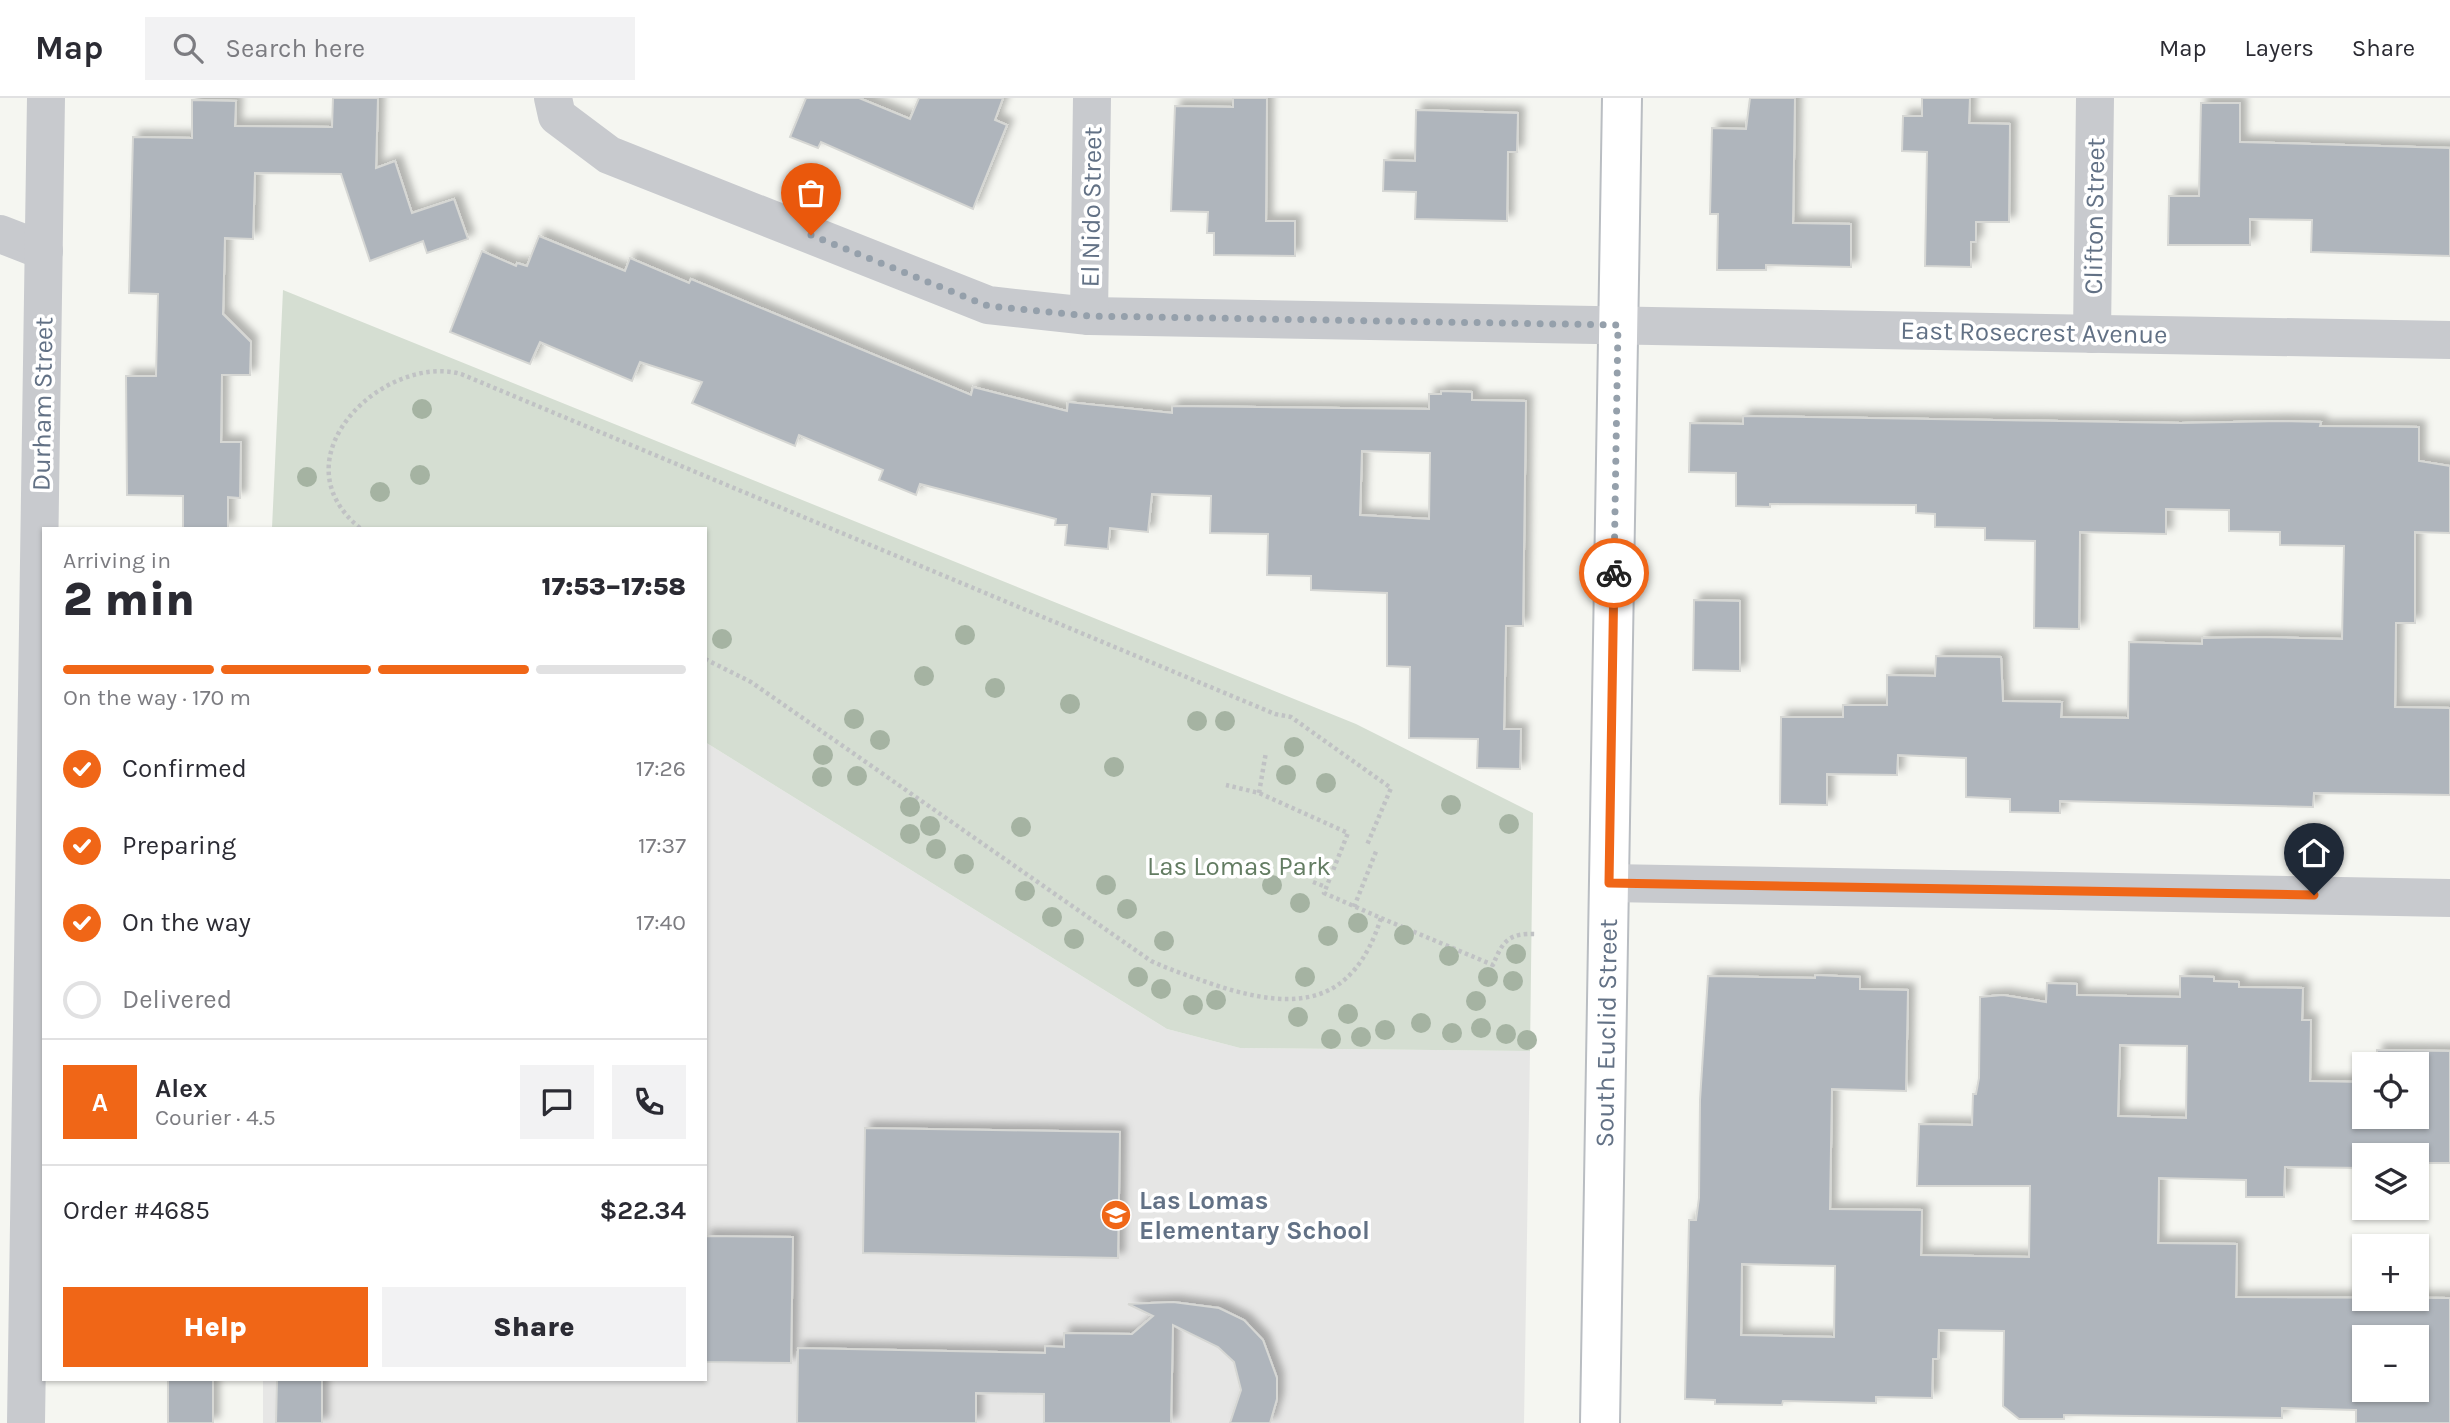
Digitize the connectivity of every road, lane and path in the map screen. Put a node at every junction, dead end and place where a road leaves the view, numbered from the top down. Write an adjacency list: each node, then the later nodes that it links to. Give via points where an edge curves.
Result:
1 (46, 98): 7 (street, Durham Street)
2 (1092, 98): 8 (street, El Nido Street)
3 (1622, 98): 9 (main road, South Euclid Street)
4 (2095, 98): 10 (street, Clifton Street)
5 (555, 107): 8 (street, East Rosecrest Avenue, via 609,155 988,306)
6 (0, 234): 7 (street)
7 (44, 251): 26 (street, Durham Street)
8 (1089, 316): 9 (street, East Rosecrest Avenue)
9 (1618, 325): 10 (street, East Rosecrest Avenue); 20 (main road, South Euclid Street)
10 (2092, 334): 11 (street, East Rosecrest Avenue)
11 (2450, 340)
12 (359, 527): 17 (path, via 336,503 329,475 332,441 341,425 353,410 393,384 433,372 461,374 1275,714 1292,717 1391,788)
13 (707, 660): 24 (path, via 751,682 1152,961 1173,971 1242,993 1287,1000 1317,997 1354,972 1370,950)
14 (1266, 752): 16 (path)
15 (1226, 785): 16 (path)
16 (1259, 793): 21 (path, via 1348,833)
17 (1367, 845)
18 (1377, 849): 23 (path)
19 (1313, 882): 21 (path)
20 (1609, 883): 22 (street); 27 (main road, South Euclid Street)
21 (1326, 887): 23 (path, via 1324,893)
22 (2450, 898)
23 (1354, 906): 24 (path)
24 (1381, 918): 25 (path, via 1493,965 1502,943 1511,936)
25 (1537, 934)
26 (26, 1423)
27 (1600, 1423)

